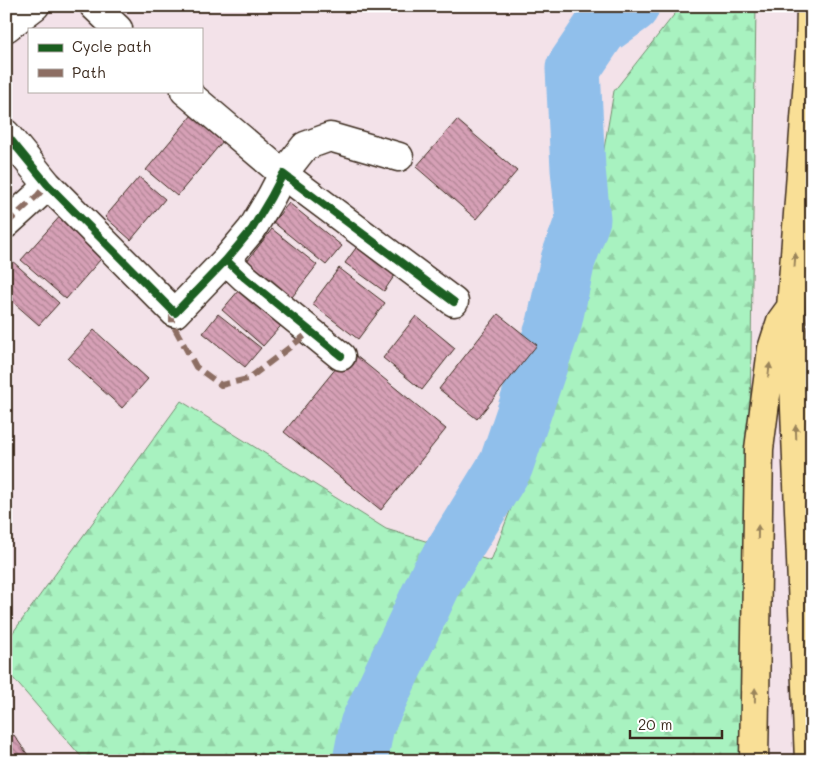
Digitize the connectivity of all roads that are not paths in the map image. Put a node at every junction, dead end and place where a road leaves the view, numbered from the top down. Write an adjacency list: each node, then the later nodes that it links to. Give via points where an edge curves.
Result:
1 (35, 6): 4 (street)
2 (94, 6): 5 (street)
3 (811, 6): 14 (highway, one-way to 3)
4 (6, 28)
5 (117, 28)
6 (186, 92): 9 (street)
7 (6, 134): 10 (street)
8 (399, 157): 9 (street, via 330,137 305,146)
9 (283, 174): 12 (street, via 252,229); 13 (street)
10 (47, 184): 11 (street); 12 (street, via 175,313)
11 (6, 224)
12 (226, 260): 15 (street)
13 (454, 302)
14 (791, 308): 16 (highway, one-way to 14, via 759,449 772,349 780,321); 17 (highway, one-way to 14)
15 (341, 356)
16 (754, 761)
17 (809, 761)

